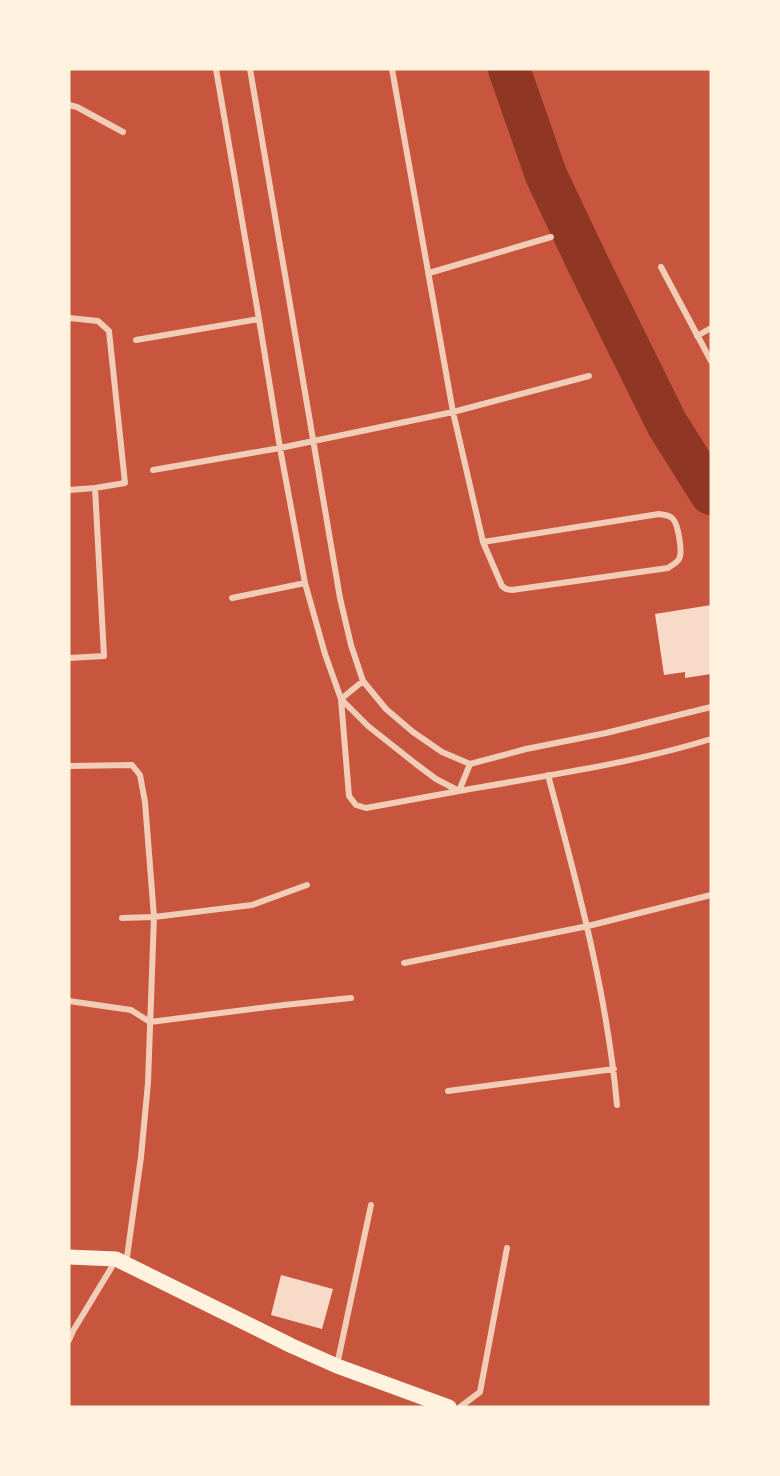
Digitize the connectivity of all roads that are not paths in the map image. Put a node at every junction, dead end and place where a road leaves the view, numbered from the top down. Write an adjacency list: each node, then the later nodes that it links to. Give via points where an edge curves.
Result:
1 (216, 69): 10 (street)
2 (250, 69): 17 (street)
3 (392, 69): 8 (street)
4 (69, 105): 5 (street)
5 (123, 132)
6 (551, 237): 8 (street)
7 (661, 267): 12 (street)
8 (429, 273): 16 (street)
9 (69, 318): 20 (street, via 98,321 110,331 125,483)
10 (259, 319): 13 (street); 18 (street)
11 (711, 328): 12 (street)
12 (697, 336): 14 (street)
13 (136, 340)
14 (711, 361)
15 (589, 376): 16 (street)
16 (453, 412): 17 (street); 22 (street)
17 (313, 441): 18 (street); 26 (street, via 340,598)
18 (280, 448): 19 (street); 23 (street)
19 (153, 470)
20 (94, 488): 21 (street); 25 (street, via 104,656)
21 (69, 490)
22 (483, 542): 22 (street, via 659,514 676,522 681,553 668,568 512,590 502,586)
23 (305, 583): 24 (street); 27 (street)
24 (232, 598)
25 (69, 657)
26 (363, 681): 27 (street); 30 (street, via 386,709 413,732 442,752)
27 (341, 699): 33 (street, via 416,764); 33 (street, via 349,796 356,805 366,808)
28 (711, 708): 30 (street)
29 (711, 739): 32 (street, via 640,758)
30 (470, 764): 33 (street)
31 (69, 766): 36 (street, via 132,765 140,775)
32 (548, 775): 33 (street); 38 (street)
33 (459, 791)
34 (307, 885): 36 (street, via 252,905)
35 (711, 895): 38 (street)
36 (154, 917): 37 (street); 42 (street)
37 (122, 918)
38 (588, 926): 39 (street); 43 (street)
39 (404, 963)
40 (351, 998): 42 (street)
41 (69, 1001): 42 (street, via 131,1010)
42 (150, 1022): 49 (street, via 141,1157)
43 (614, 1069): 44 (street); 45 (street)
44 (448, 1091)
45 (616, 1105)
46 (371, 1205): 51 (street)
47 (507, 1248): 53 (street, via 480,1392)
48 (69, 1257): 49 (main road)
49 (121, 1262): 50 (street); 51 (main road)
50 (69, 1340)
51 (337, 1366): 52 (main road)
52 (449, 1407)
53 (460, 1407)

